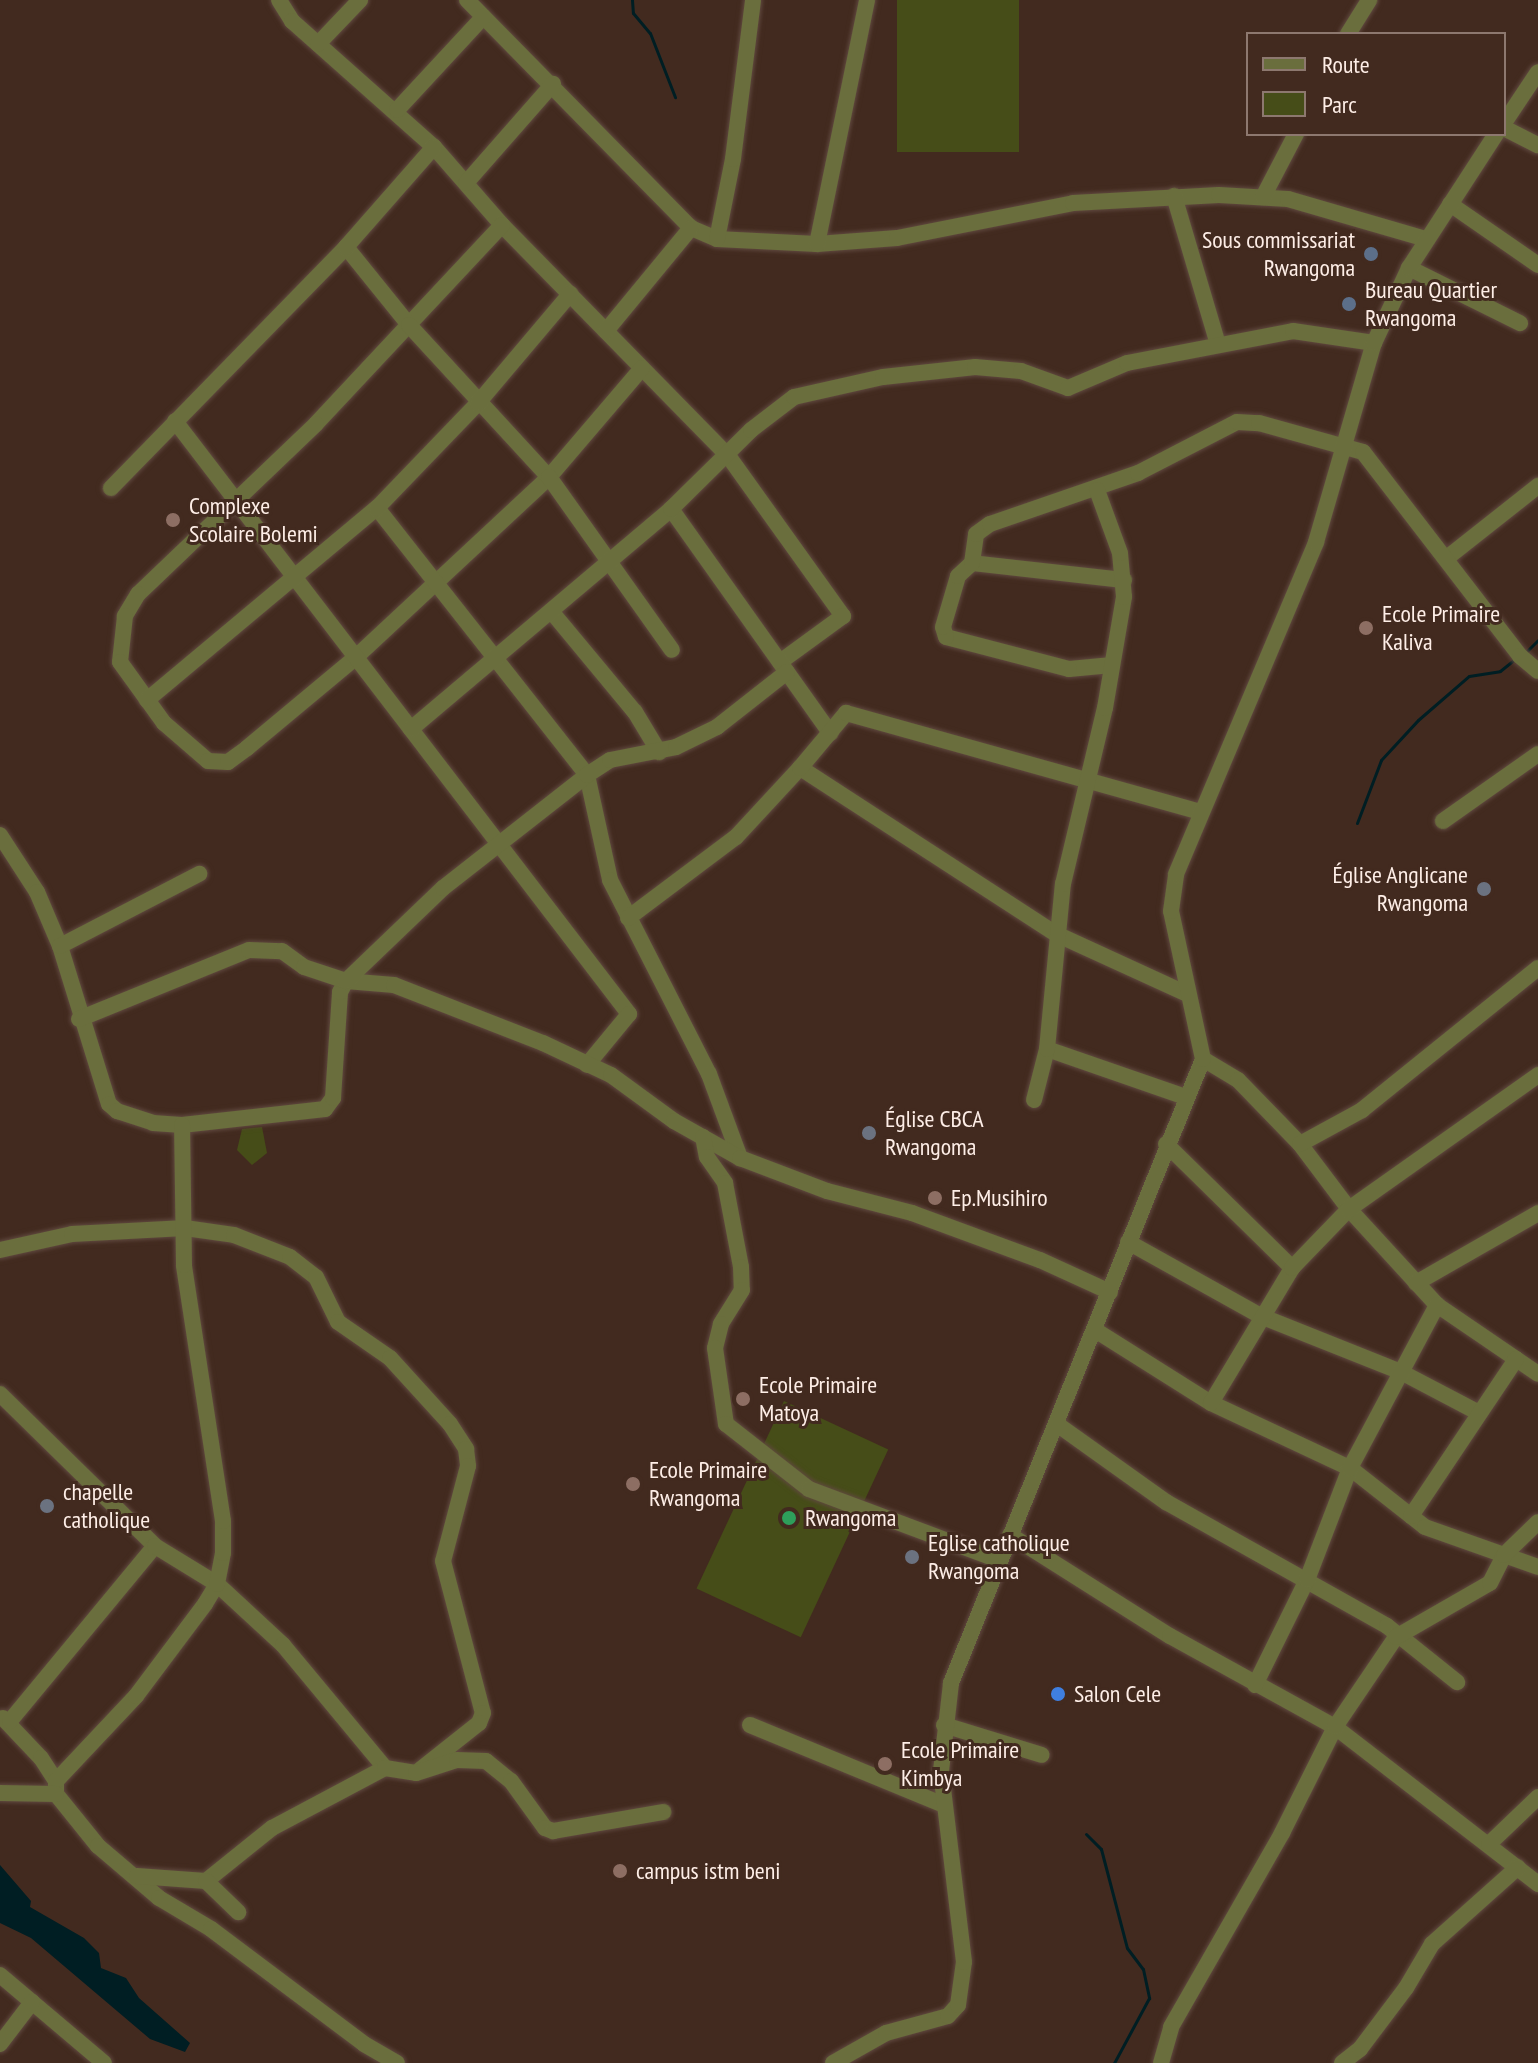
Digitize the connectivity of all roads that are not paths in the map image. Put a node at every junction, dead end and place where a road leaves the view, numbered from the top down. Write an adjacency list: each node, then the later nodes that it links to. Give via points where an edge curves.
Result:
1 (279, 0): 9 (street)
2 (360, 0): 9 (street)
3 (467, 0): 7 (street)
4 (753, 0): 25 (street)
5 (867, 0): 27 (street)
6 (1369, 0): 8 (street)
7 (483, 17): 11 (street); 12 (street)
8 (1349, 32)
9 (318, 44): 12 (street)
10 (1538, 72): 13 (street)
11 (553, 84): 19 (street); 24 (street)
12 (397, 110): 18 (street)
13 (1506, 122)
14 (1506, 126): 17 (street)
15 (1295, 136): 21 (street)
16 (1495, 136): 22 (street)
17 (1538, 145)
18 (434, 147): 19 (street); 28 (street)
19 (466, 183): 23 (street)
20 (1174, 196): 21 (street); 27 (street, via 1073,203 897,238); 36 (street)
21 (1263, 197): 26 (street, via 1288,199)
22 (1450, 204): 26 (street); 29 (street)
23 (502, 225): 31 (street); 33 (street)
24 (691, 228): 25 (street); 34 (street)
25 (717, 239): 27 (street)
26 (1426, 239): 30 (street)
27 (817, 244)
28 (346, 247): 33 (street); 39 (street)
29 (1538, 265)
30 (1409, 268): 32 (street); 35 (street)
31 (570, 294): 34 (street); 38 (street)
32 (1520, 323)
33 (409, 325): 38 (street); 46 (street)
34 (606, 331): 37 (street)
35 (1374, 343): 36 (street, via 1307,330); 40 (street)
36 (1218, 345): 41 (street, via 1127,363 1068,388 1021,371 975,367 883,377 815,392 794,397 751,430)
37 (642, 368): 41 (street); 42 (street)
38 (478, 403): 42 (street); 47 (street)
39 (175, 421): 44 (street); 46 (street)
40 (1343, 444): 45 (street, via 1237,422); 49 (street, via 1363,452); 70 (street, via 1316,542 1277,644)
41 (729, 457): 48 (street); 60 (street, via 843,616)
42 (549, 477): 50 (street); 54 (street)
43 (1538, 486): 49 (street)
44 (111, 488)
45 (1097, 490): 51 (street, via 980,529); 52 (street)
46 (236, 505): 53 (street); 62 (street, via 148,583 125,616 120,662)
47 (377, 508): 53 (street); 54 (street)
48 (671, 509): 50 (street); 60 (street)
49 (1448, 557): 61 (street, via 1520,656)
50 (607, 561): 55 (street); 56 (street)
51 (972, 563): 52 (street); 59 (street, via 958,576 942,633 946,637 1069,669)
52 (1124, 580): 59 (street)
53 (294, 581): 58 (street); 62 (street)
54 (438, 581): 57 (street); 58 (street)
55 (551, 611): 57 (street); 65 (street, via 635,712)
56 (672, 650)
57 (497, 657): 63 (street); 68 (street)
58 (355, 658): 62 (street, via 228,762 208,761); 63 (street)
59 (1112, 665): 69 (street)
60 (784, 667): 64 (street); 65 (street, via 717,727)
61 (1538, 671)
62 (147, 700)
63 (411, 729): 73 (street)
64 (830, 733): 67 (street); 69 (street, via 846,713)
65 (659, 752): 68 (street, via 610,760)
66 (1538, 754): 71 (street)
67 (800, 768): 75 (street, via 736,837); 76 (street)
68 (587, 775): 73 (street); 75 (street, via 610,880)
69 (1088, 779): 70 (street); 76 (street)
70 (1201, 812): 80 (street, via 1176,874 1171,911)
71 (1443, 821)
72 (0, 835): 77 (street, via 37,892)
73 (495, 845): 79 (street); 84 (street, via 629,1014 630,1020)
74 (199, 874): 77 (street)
75 (628, 918): 92 (street, via 709,1074)
76 (1056, 934): 80 (street); 82 (street)
77 (60, 946): 81 (street)
78 (1537, 971): 91 (street, via 1362,1110)
79 (346, 981): 81 (street, via 304,967 282,951 249,950); 84 (street, via 394,985); 88 (street, via 335,1006 330,1105)
80 (1185, 993): 83 (street)
81 (79, 1019): 88 (street, via 109,1104 153,1123)
82 (1047, 1049): 86 (street); 87 (street)
83 (1203, 1059): 86 (street); 91 (street, via 1238,1080)
84 (587, 1065): 89 (street, via 621,1080)
85 (1538, 1075): 93 (street)
86 (1186, 1097): 90 (street)
87 (1034, 1100)
88 (182, 1125): 95 (street)
89 (703, 1137): 92 (street); 117 (street, via 707,1157 725,1183 741,1267 742,1290 721,1324 715,1348 726,1424 809,1489)
90 (1166, 1144): 96 (street); 98 (street)
91 (1300, 1144): 93 (street)
92 (740, 1158): 100 (street, via 827,1191 912,1213)
93 (1349, 1209): 98 (street); 99 (street)
94 (1538, 1213): 99 (street)
95 (185, 1228): 97 (street, via 72,1234); 120 (street, via 189,1309 223,1521); 130 (street, via 234,1235 290,1257 316,1277 338,1322 390,1358 432,1401 466,1449 468,1466 443,1561 483,1713 479,1723)
96 (1128, 1242): 100 (street); 102 (street)
97 (0, 1250)
98 (1292, 1268): 102 (street)
99 (1416, 1283): 101 (street)
100 (1110, 1292): 103 (street)
101 (1437, 1305): 104 (street); 106 (street)
102 (1263, 1317): 106 (street); 108 (street)
103 (1095, 1330): 108 (street); 110 (street)
104 (1516, 1359): 105 (street); 109 (street)
105 (1537, 1371)
106 (1401, 1372): 109 (street); 111 (street)
107 (0, 1394): 115 (street)
108 (1211, 1403): 111 (street)
109 (1479, 1413): 112 (street)
110 (1058, 1425): 114 (street); 119 (street, via 1166,1502)
111 (1350, 1468): 112 (street); 119 (street)
112 (1411, 1516): 116 (street, via 1425,1527)
113 (1538, 1522): 116 (street)
114 (1010, 1535): 117 (street); 123 (street)
115 (155, 1546): 120 (street); 124 (street)
116 (1504, 1555): 118 (street); 121 (street, via 1490,1583)
117 (999, 1560): 126 (street, via 965,1639)
118 (1538, 1567)
119 (1307, 1580): 121 (street); 123 (street)
120 (217, 1584): 129 (street, via 283,1645); 131 (street, via 136,1696)
121 (1396, 1637): 122 (street); 127 (street)
122 (1457, 1682)
123 (1255, 1685): 127 (street)
124 (5, 1719): 131 (street)
125 (750, 1725): 134 (street)
126 (944, 1725): 128 (street); 134 (street)
127 (1335, 1727): 136 (street); 148 (street, via 1282,1833 1171,2027)
128 (1042, 1755)
129 (385, 1768): 130 (street); 139 (street, via 272,1828)
130 (416, 1773): 135 (street, via 457,1760 486,1761 511,1781 545,1828 553,1831)
131 (56, 1787): 132 (street); 138 (street, via 79,1827)
132 (0, 1793)
133 (1538, 1797): 136 (street)
134 (944, 1805): 147 (street, via 964,1962 958,2005 948,2016 886,2033)
135 (663, 1812)
136 (1489, 1844): 137 (street)
137 (1518, 1867): 140 (street); 149 (street, via 1432,1944 1360,2049)
138 (137, 1876): 139 (street); 146 (street, via 159,1898 211,1929)
139 (206, 1881): 141 (street)
140 (1538, 1884)
141 (238, 1912)
142 (0, 1975): 143 (street)
143 (32, 2002): 144 (street); 145 (street)
144 (0, 2044)
145 (104, 2063)
146 (397, 2063)
147 (833, 2063)
148 (1161, 2063)
149 (1342, 2063)

